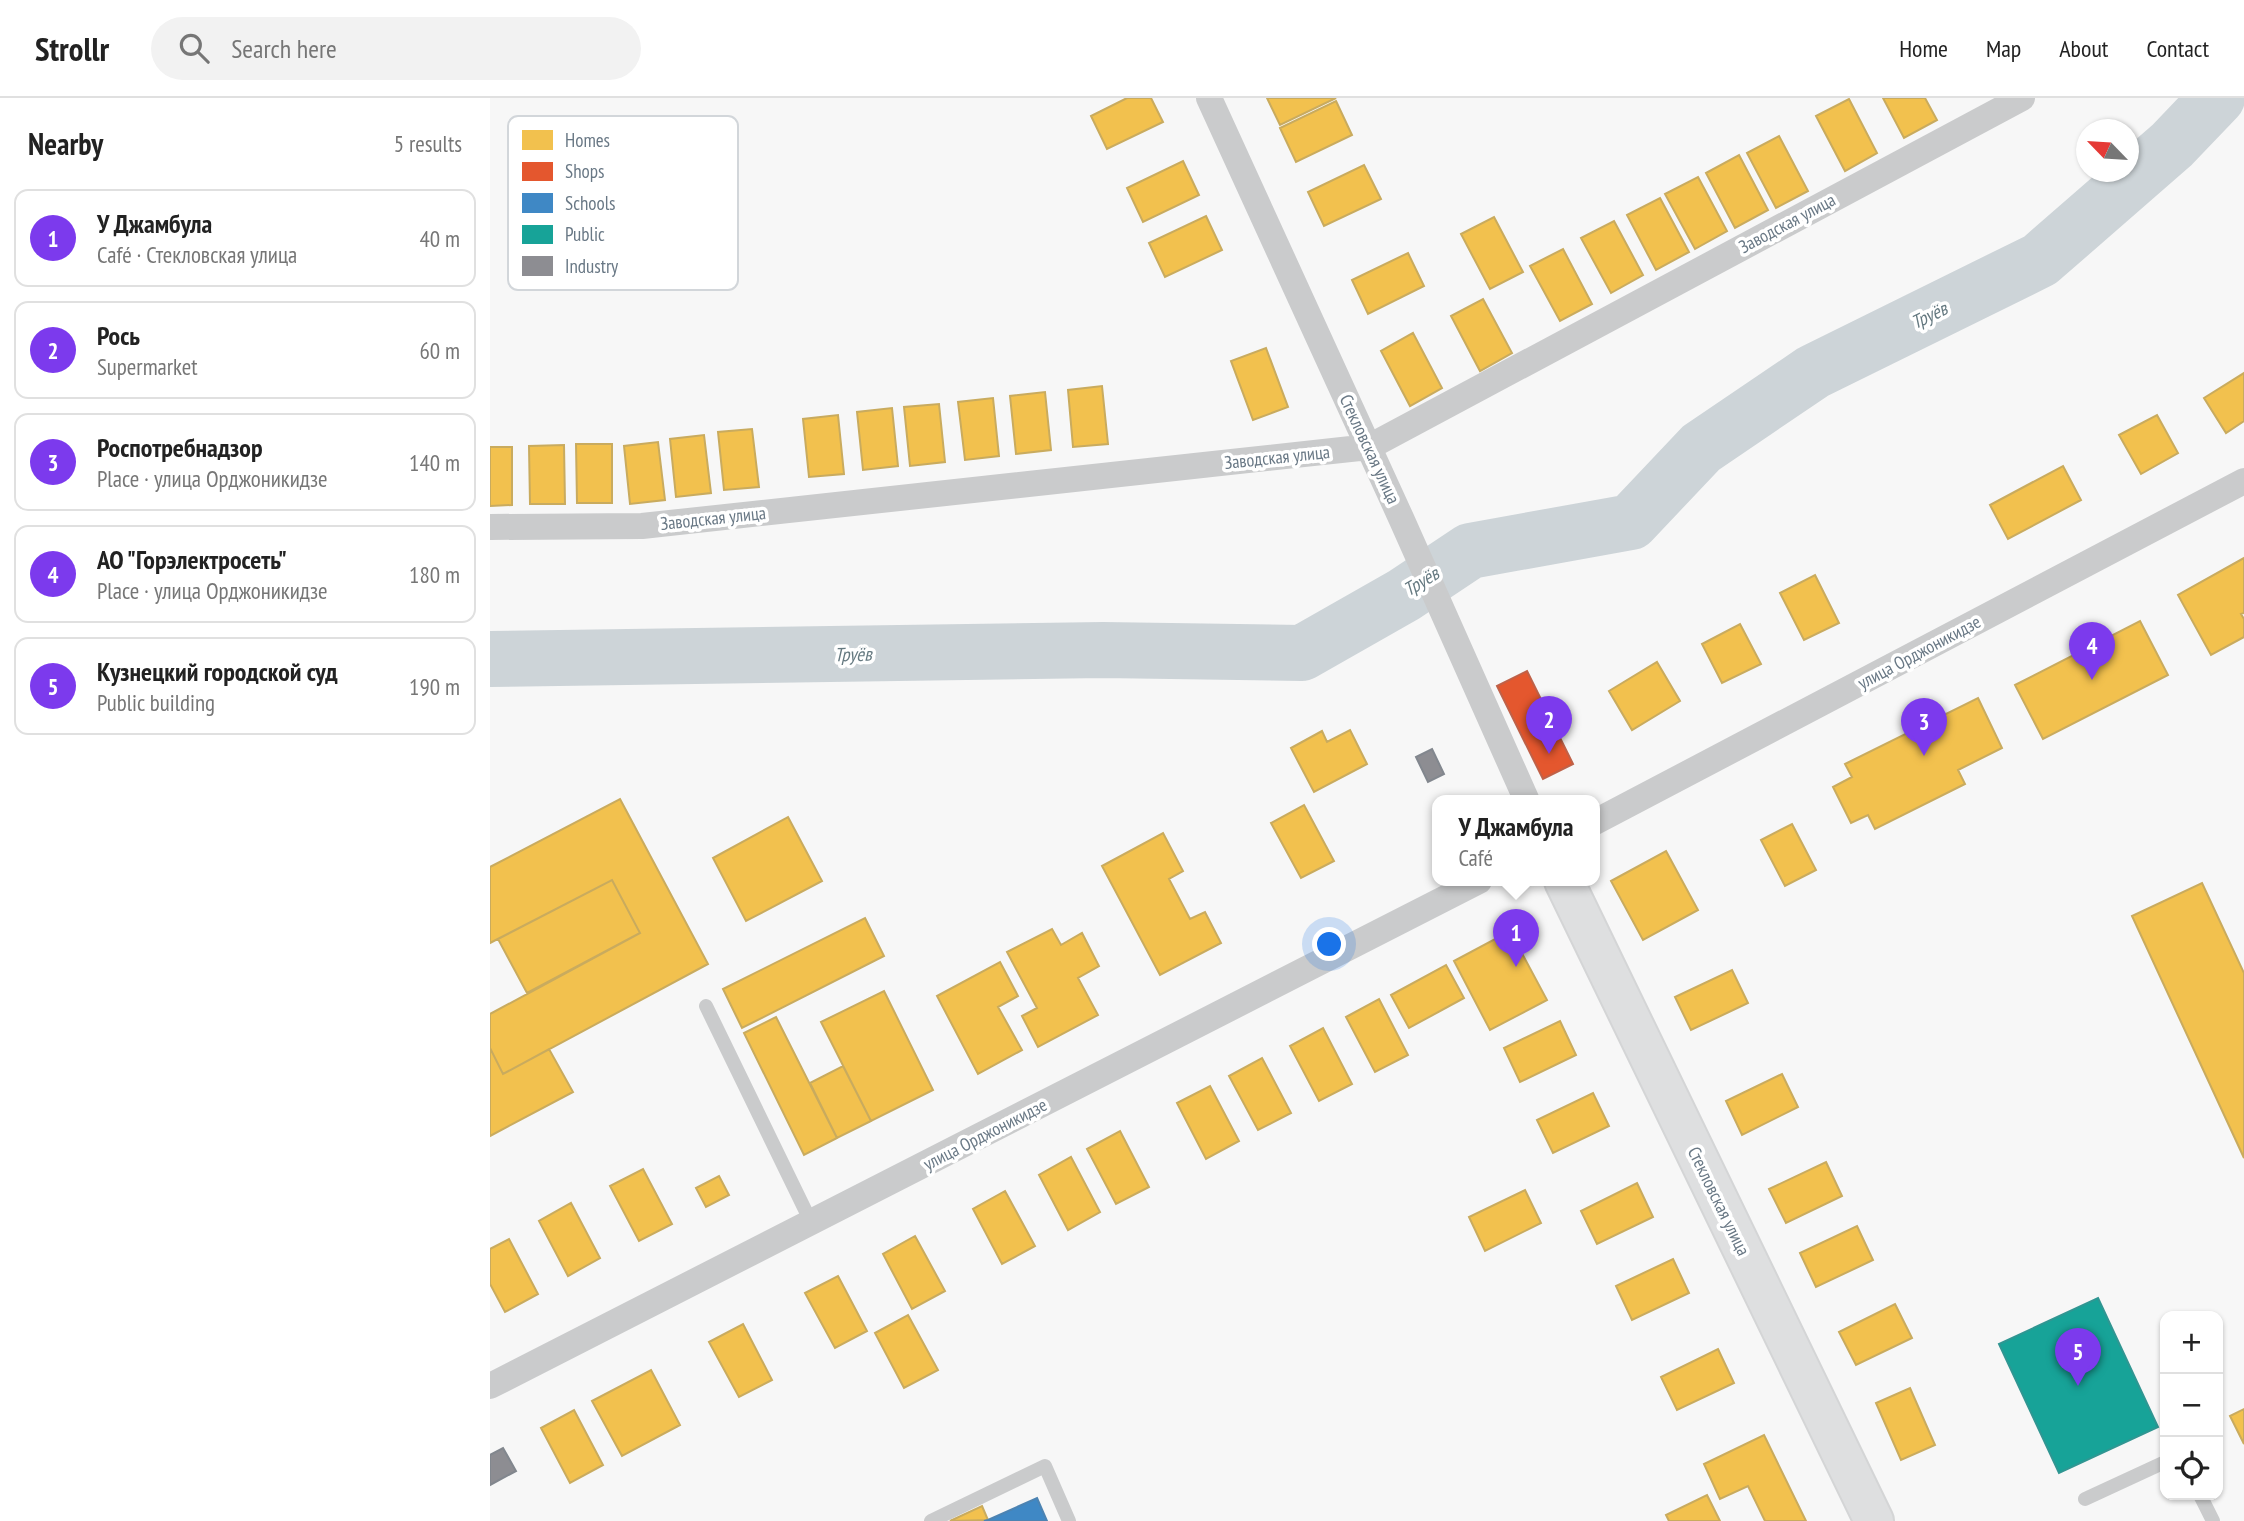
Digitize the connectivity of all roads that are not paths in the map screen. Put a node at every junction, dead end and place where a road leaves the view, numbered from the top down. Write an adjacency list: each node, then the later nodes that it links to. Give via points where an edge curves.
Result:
1 (1209, 98): 3 (street, Стекловская улица)
2 (2022, 98): 3 (street, Заводская улица)
3 (1369, 447): 5 (street, Заводская улица, via 642,526); 6 (street, Стекловская улица)
4 (2244, 481): 7 (street, улица Орджоникидзе)
5 (490, 527)
6 (1524, 795)
7 (1600, 819)
8 (1469, 886): 11 (street, улица Орджоникидзе)
9 (1566, 886): 18 (street, Стекловская улица)
10 (706, 1006): 11 (lane)
11 (811, 1222): 12 (street, улица Орджоникидзе)
12 (490, 1386)
13 (2160, 1464): 14 (lane)
14 (2085, 1499)
15 (2202, 1500): 19 (lane)
16 (931, 1521): 17 (lane, via 1045,1466)
17 (1069, 1521)
18 (1874, 1521)
19 (2213, 1521)

